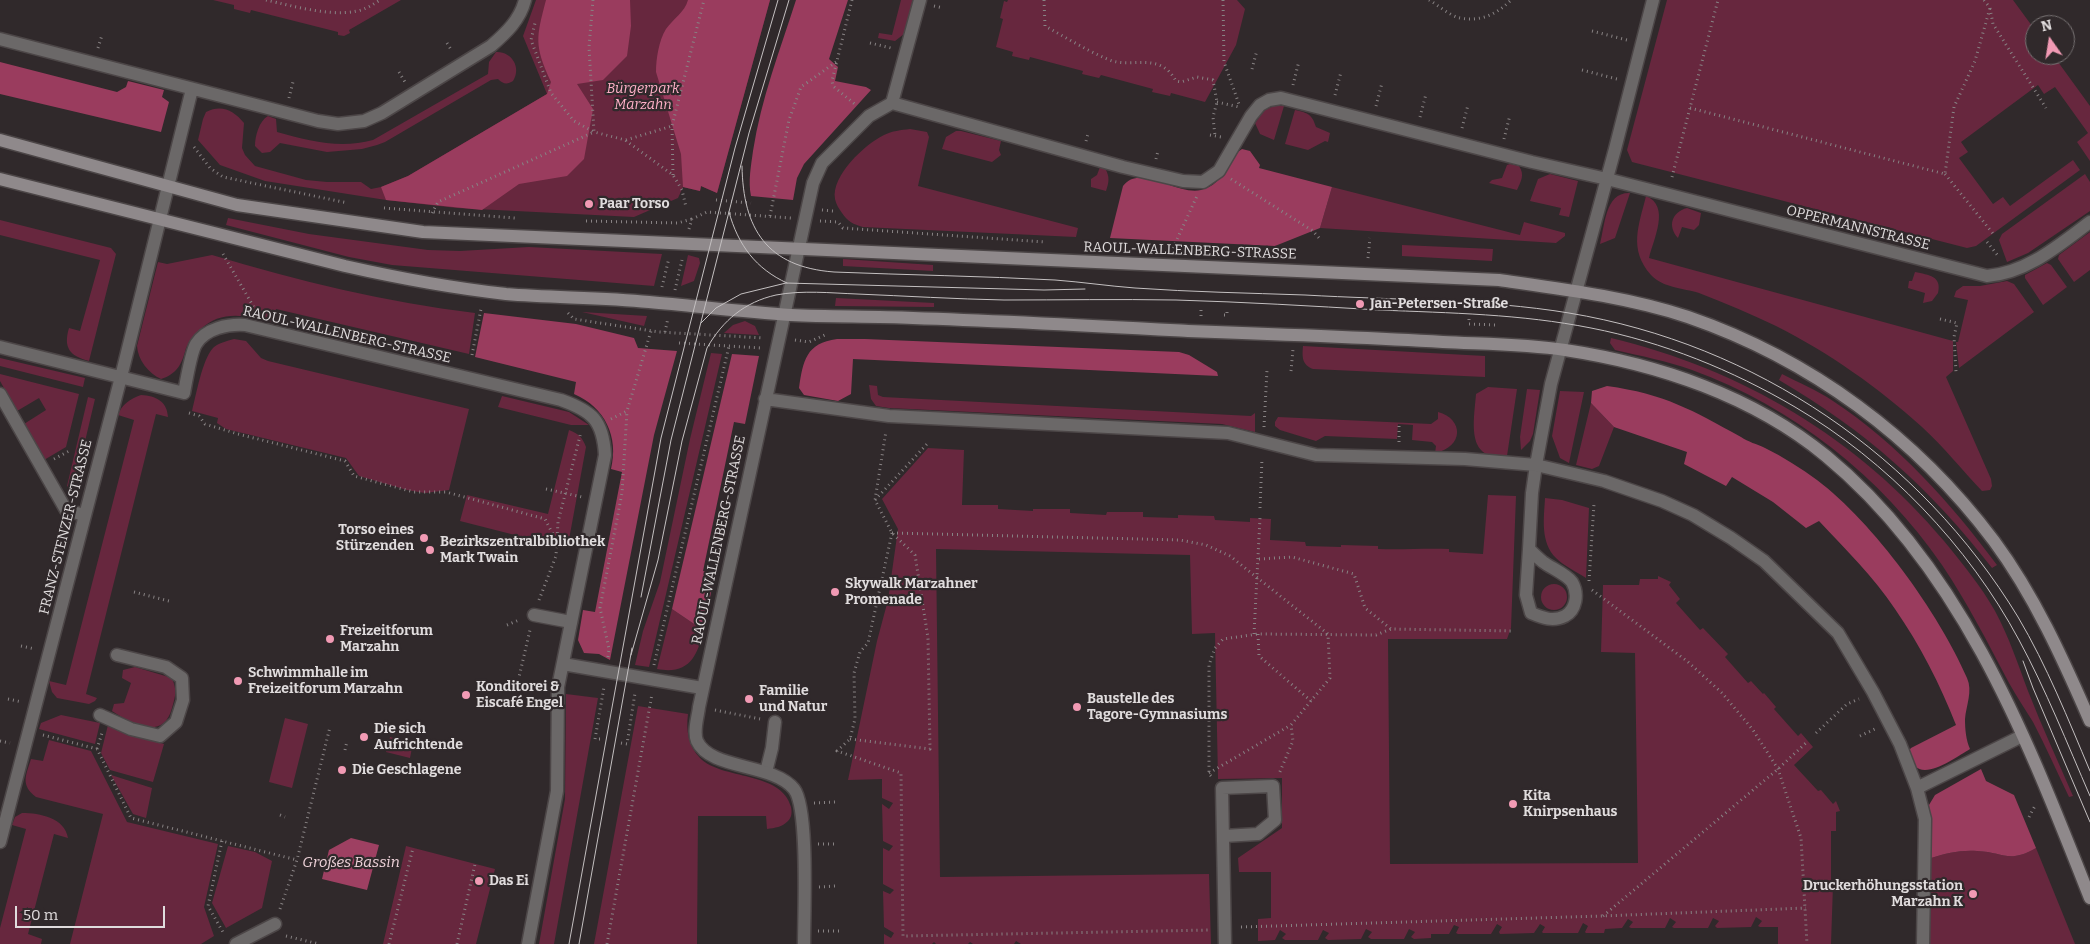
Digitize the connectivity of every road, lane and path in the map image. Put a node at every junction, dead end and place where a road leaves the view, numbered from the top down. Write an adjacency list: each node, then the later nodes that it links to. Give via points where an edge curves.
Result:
1 (266, 0): 2 (path, via 303,9 347,13 366,9)
2 (380, 0)
3 (526, 0): 28 (street, via 517,20 491,46 364,121 338,124 318,121)
4 (593, 0): 41 (path, via 589,47)
5 (704, 0): 40 (path)
6 (852, 0): 22 (path)
7 (920, 0): 32 (street)
8 (1044, 0): 31 (path, via 1045,26 1109,60 1153,63 1170,70 1176,81 1181,82 1198,77 1213,80)
9 (1223, 0): 31 (path, via 1224,62 1240,107)
10 (1429, 0): 11 (path, via 1459,18 1489,17)
11 (1511, 0)
12 (1653, 0): 56 (street)
13 (1718, 0): 34 (path)
14 (1984, 0): 15 (path)
15 (1990, 8): 35 (path, via 1993,24); 52 (path, via 1976,61 1954,107)
16 (537, 17): 41 (path, via 531,40 551,93 574,121)
17 (1592, 31): 18 (path)
18 (1619, 38)
19 (0, 39): 28 (street)
20 (1256, 50): 23 (path)
21 (1299, 61): 30 (path)
22 (836, 62): 38 (path, via 834,86); 67 (path, via 801,87 789,120)
23 (1252, 69)
24 (1582, 70): 26 (path)
25 (1342, 72): 36 (path)
26 (1609, 77)
27 (1382, 83): 39 (path)
28 (192, 89): 58 (street)
29 (1426, 94): 42 (path)
30 (1289, 100): 36 (street); 51 (street, via 1269,100 1260,106)
31 (1217, 102): 44 (path, via 1213,117)
32 (892, 103): 38 (street); 57 (street, via 1123,167 1183,181)
33 (1468, 104): 48 (path)
34 (1690, 108): 52 (path); 54 (path)
35 (2046, 108)
36 (1331, 111): 39 (street)
37 (1510, 115): 50 (path)
38 (869, 116): 80 (street, via 822,163 813,183)
39 (1372, 122): 42 (street)
40 (672, 126): 47 (path); 53 (path)
41 (594, 132): 47 (path); 66 (path, via 438,202)
42 (1416, 132): 48 (street)
43 (1210, 135): 44 (path)
44 (1215, 136): 45 (path)
45 (1221, 137)
46 (0, 140): 58 (main road, RAOUL-WALLENBERG-STRASSE)
47 (625, 140): 53 (path)
48 (1458, 143): 50 (street)
49 (192, 146): 61 (path, via 210,168 223,177)
50 (1500, 154): 56 (street)
51 (1219, 171): 57 (street); 78 (path, via 1313,230)
52 (1945, 174): 76 (path)
53 (673, 175): 63 (path, via 682,190)
54 (1672, 177)
55 (0, 179): 70 (main road)
56 (1607, 179): 74 (street, OPPERMANNSTRASSE, via 1987,276 2023,268); 88 (street)
57 (1203, 182): 81 (path)
58 (168, 186): 70 (street); 80 (main road, RAOUL-WALLENBERG-STRASSE, via 262,210 423,232)
59 (716, 200): 60 (path)
60 (751, 203)
61 (356, 204)
62 (374, 207): 66 (path)
63 (686, 207)
64 (826, 211): 65 (path)
65 (833, 211)
66 (432, 213): 68 (path)
67 (770, 216): 69 (path); 71 (path, via 707,212)
68 (516, 218)
69 (788, 218)
70 (159, 219): 95 (main road, via 400,278 508,294 643,301); 118 (street, FRANZ-STENZER-STRASSE)
71 (692, 219): 72 (path, via 678,223); 75 (path)
72 (582, 221)
73 (831, 222): 79 (path, via 838,222 843,228)
74 (2090, 222)
75 (688, 233)
76 (1995, 236)
77 (1370, 238): 85 (path)
78 (1320, 239)
79 (1053, 242)
80 (800, 248): 88 (main road, RAOUL-WALLENBERG-STRASSE, via 1499,280); 95 (street, RAOUL-WALLENBERG-STRASSE)
81 (1173, 248)
82 (223, 254): 102 (path, via 259,316)
83 (670, 254): 87 (path)
84 (683, 254): 86 (path)
85 (1368, 258)
86 (676, 286)
87 (662, 287)
88 (1577, 291): 113 (street); 162 (main road, RAOUL-WALLENBERG-STRASSE, via 1686,317 1750,342 1820,379 1901,441 1934,472 1994,541 2049,634)
89 (1201, 306): 92 (path)
90 (1227, 308): 94 (path, via 1227,315)
91 (482, 309): 114 (path)
92 (1201, 314): 93 (path); 98 (path)
93 (1209, 314)
94 (1218, 314)
95 (785, 315): 113 (main road, via 908,317 1351,336); 120 (street, RAOUL-WALLENBERG-STRASSE)
96 (669, 316): 104 (path)
97 (574, 319): 103 (path)
98 (1200, 319)
99 (1469, 319): 101 (path, via 1469,324 1496,327)
100 (1940, 319): 117 (path, via 1957,323 1954,337)
101 (1497, 320)
102 (258, 328): 118 (street, RAOUL-WALLENBERG-STRASSE, via 231,324 213,330 196,344 184,393); 145 (street, RAOUL-WALLENBERG-STRASSE, via 561,400 583,408 591,415 599,426 605,455)
103 (651, 331): 104 (path); 121 (path)
104 (665, 332): 105 (path)
105 (759, 338)
106 (802, 341): 107 (path)
107 (808, 342)
108 (679, 343): 109 (path)
109 (729, 346): 111 (path); 154 (path)
110 (0, 347): 118 (street, RAOUL-WALLENBERG-STRASSE)
111 (761, 348)
112 (1293, 349): 116 (path)
113 (1560, 350): 128 (street); 167 (main road, via 1621,361 1695,382 1770,419 1822,453 1870,495 1929,566 1974,640)
114 (472, 355)
115 (1266, 370): 125 (path)
116 (1291, 371)
117 (1956, 372)
118 (121, 377): 135 (street, FRANZ-STENZER-STRASSE)
119 (0, 394): 135 (street, via 66,510)
120 (765, 399): 125 (street, via 889,416 1228,433); 155 (street, RAOUL-WALLENBERG-STRASSE)
121 (628, 411): 123 (path); 151 (path, via 622,493 600,608 609,649)
122 (189, 413): 138 (path, via 200,416 205,424 345,461 354,476 414,492 446,492 544,519)
123 (606, 422)
124 (581, 432): 130 (path)
125 (1264, 441): 128 (street, via 1316,455 1465,459); 134 (path)
126 (884, 442): 132 (path)
127 (927, 444): 132 (path)
128 (1536, 465): 139 (street); 157 (street, via 1604,481 1662,501 1731,538 1764,561 1838,633)
129 (546, 489): 130 (path)
130 (565, 494): 131 (path); 138 (path, via 558,522)
131 (582, 497)
132 (875, 500): 137 (path)
133 (1594, 504): 175 (path, via 1589,589 1659,639 1708,680 1753,730)
134 (1260, 508)
135 (84, 514): 173 (street, FRANZ-STENZER-STRASSE)
136 (1260, 518): 140 (path)
137 (892, 533): 141 (path, via 1180,540 1206,545 1230,556); 169 (path, via 868,643 860,652 854,673 855,718); 169 (path, via 915,555 928,638 930,749)
138 (558, 544): 144 (path)
139 (1529, 549): 139 (street, via 1572,582 1576,593 1575,606 1569,614 1558,619 1543,619 1532,613 1526,595)
140 (1259, 559): 141 (path); 146 (path, via 1292,557 1354,574 1365,608)
141 (1256, 576): 148 (path); 149 (path)
142 (134, 592): 143 (path)
143 (169, 601)
144 (534, 615): 145 (street); 156 (path)
145 (571, 622): 152 (street)
146 (1391, 629): 147 (path); 149 (path, via 1376,635)
147 (1514, 631)
148 (1256, 634): 149 (path); 159 (path, via 1259,656); 177 (path, via 1223,639 1215,648 1210,665)
149 (1328, 634): 159 (path, via 1330,678)
150 (117, 655): 161 (street, via 166,667 182,678 183,700 176,722 160,736 131,729)
151 (608, 660)
152 (563, 664): 154 (street); 202 (street, via 558,687 556,791)
153 (605, 679): 168 (path, via 595,738)
154 (652, 679): 155 (street); 203 (path, via 652,698)
155 (702, 688): 176 (street, RAOUL-WALLENBERG-STRASSE, via 696,733 703,748 711,755)
156 (516, 690)
157 (1873, 692): 166 (path, via 1846,704); 180 (street, via 1900,744)
158 (635, 693): 172 (path, via 627,744)
159 (1312, 701): 164 (path)
160 (711, 709): 163 (path)
161 (100, 715)
162 (2090, 719)
163 (768, 720): 176 (street, via 772,748)
164 (1291, 725): 177 (path); 178 (path, via 1293,741)
165 (330, 727): 189 (path)
166 (1816, 734)
167 (2022, 736): 180 (street); 191 (main road)
168 (600, 739)
169 (850, 739): 195 (path, via 837,751 901,773 903,936)
170 (347, 741): 174 (path)
171 (1808, 741): 175 (path)
172 (621, 743)
173 (26, 748): 186 (path, via 38,751 43,734 98,749 131,818); 187 (street, FRANZ-STENZER-STRASSE)
174 (345, 750)
175 (1778, 769): 192 (path, via 1801,838); 193 (path)
176 (766, 772): 182 (street, RAOUL-WALLENBERG-STRASSE, via 794,789)
177 (1209, 774): 179 (path)
178 (1273, 786): 179 (street); 185 (street, via 1275,820 1258,834)
179 (1222, 788): 185 (street)
180 (1917, 788): 207 (street, via 1925,819)
181 (836, 802): 182 (path)
182 (800, 804): 204 (street, via 804,844)
183 (280, 815): 184 (path)
184 (286, 817)
185 (1224, 836): 195 (street)
186 (222, 841): 189 (path); 197 (path, via 208,906)
187 (0, 842)
188 (413, 848): 200 (path)
189 (297, 860): 194 (path)
190 (475, 864): 201 (path)
191 (2090, 898)
192 (1806, 908): 193 (path); 206 (path)
193 (1602, 916): 195 (path)
194 (275, 924): 196 (street)
195 (1225, 928): 205 (street)
196 (263, 930): 198 (street); 199 (path)
197 (225, 936)
198 (236, 944)
199 (319, 944)
200 (389, 944)
201 (457, 944)
202 (528, 944)
203 (607, 944)
204 (804, 944)
205 (1225, 944)
206 (1807, 944)
207 (1923, 944)

